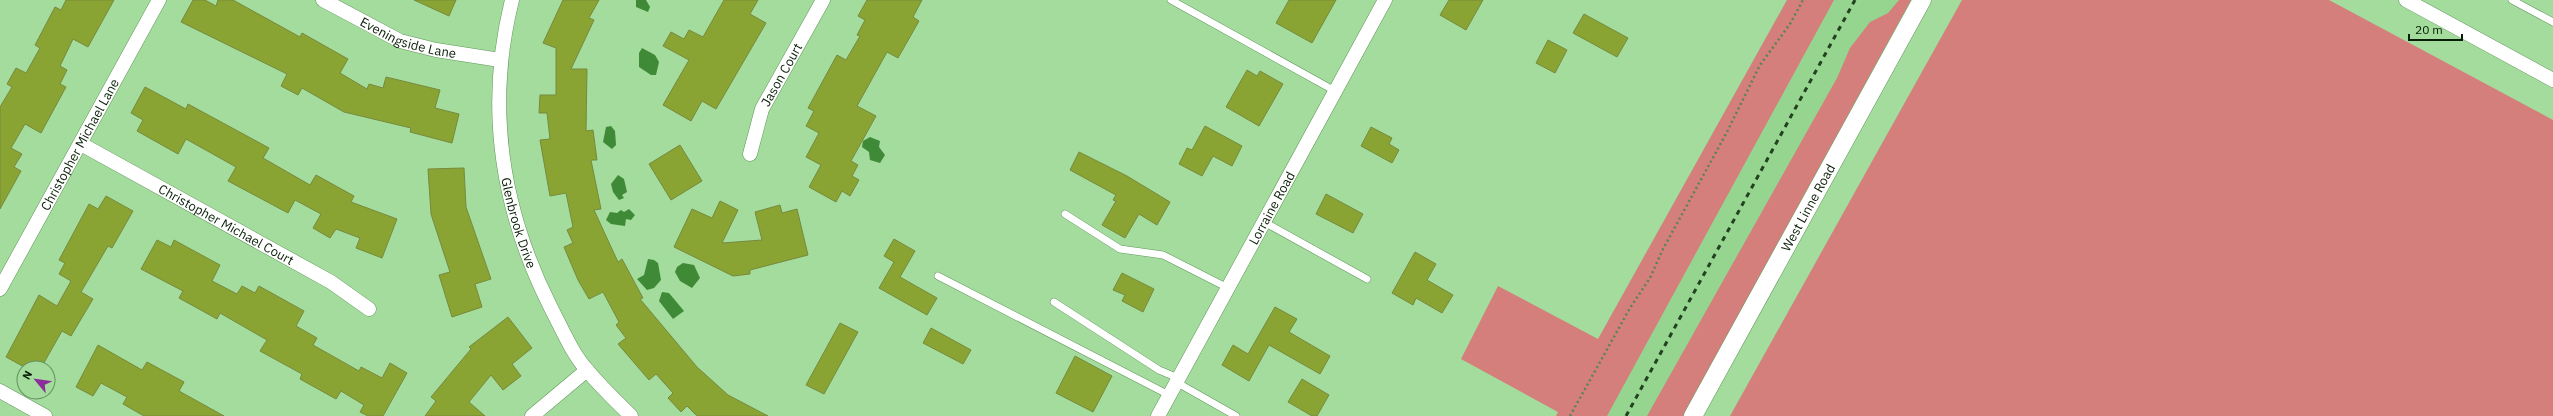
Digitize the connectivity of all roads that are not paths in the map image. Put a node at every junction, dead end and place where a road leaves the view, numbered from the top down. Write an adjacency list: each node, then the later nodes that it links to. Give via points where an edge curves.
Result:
1 (159, 0): 14 (street, Christopher Michael Lane)
2 (322, 0): 11 (street, Eveningside Lane, via 400,41 436,50)
3 (512, 0): 11 (street, Glenbrook Drive)
4 (823, 0): 15 (street, Jason Court, via 762,109)
5 (1170, 0): 13 (lane)
6 (1385, 0): 13 (street, Lorraine Road)
7 (1922, 0): 33 (street, West Linne Road)
8 (2406, 0): 12 (street)
9 (2512, 0): 10 (lane)
10 (2553, 22)
11 (500, 60): 24 (street, Glenbrook Drive, via 499,126 508,187 522,244 568,343)
12 (2553, 80)
13 (1335, 91): 17 (street, Lorraine Road)
14 (81, 144): 21 (street, Christopher Michael Lane); 23 (street, Christopher Michael Court, via 331,282)
15 (750, 154)
16 (1065, 214): 20 (lane, via 1120,249 1163,255)
17 (1264, 222): 19 (lane); 20 (street, Lorraine Road)
18 (938, 276): 27 (lane)
19 (1367, 279)
20 (1228, 288): 25 (street, Lorraine Road)
21 (0, 289)
22 (1054, 302): 25 (lane)
23 (369, 309)
24 (586, 370): 29 (street); 30 (street, Glenbrook Drive)
25 (1177, 380): 27 (street, Lorraine Road); 32 (lane)
26 (0, 391): 28 (street)
27 (1169, 395): 31 (street, Lorraine Road)
28 (45, 416)
29 (532, 416)
30 (631, 416)
31 (1158, 416)
32 (1236, 416)
33 (1694, 416)

